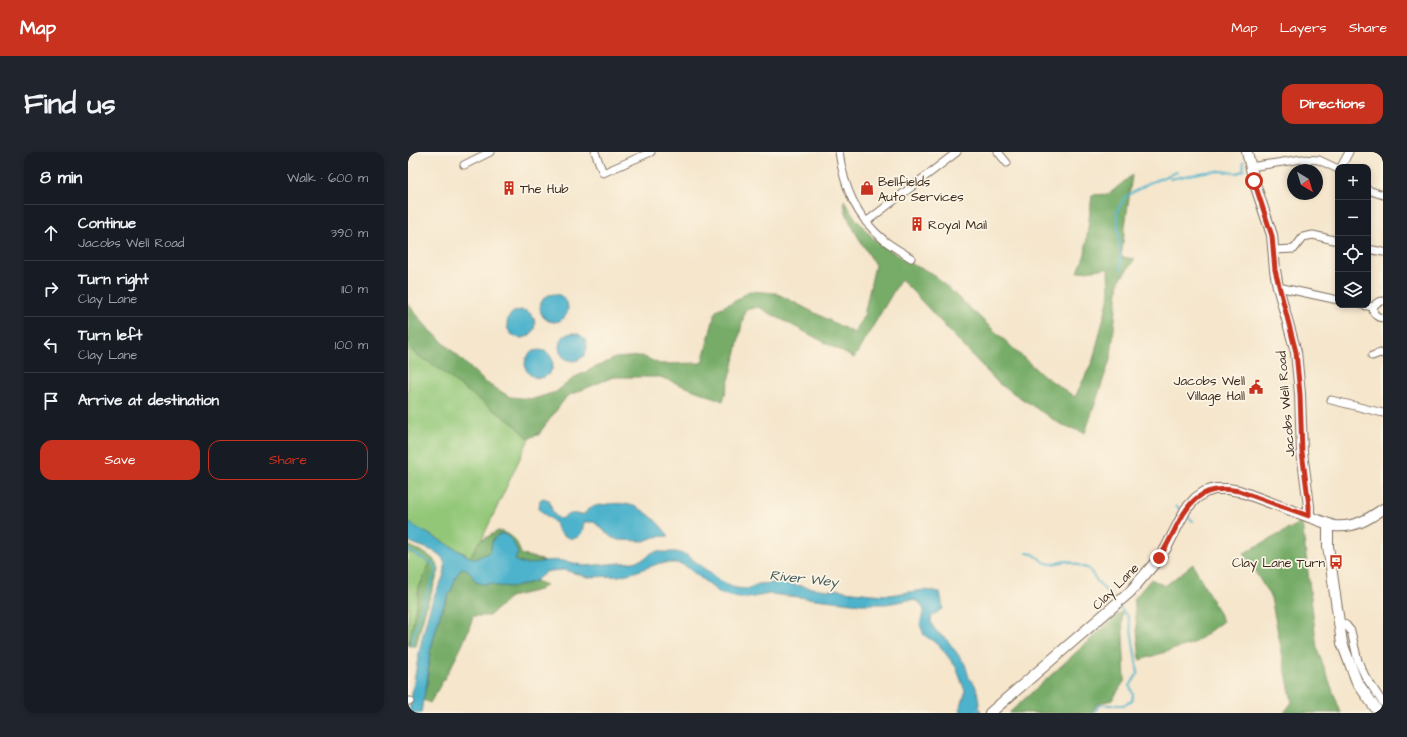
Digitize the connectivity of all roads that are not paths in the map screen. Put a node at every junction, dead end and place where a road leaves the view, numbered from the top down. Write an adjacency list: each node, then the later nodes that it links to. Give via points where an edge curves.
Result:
1 (490, 152): 11 (street)
2 (595, 152): 3 (street, via 603,173)
3 (651, 152)
4 (839, 152): 16 (street, via 845,184 853,204)
5 (957, 152): 16 (street)
6 (998, 152): 9 (street)
7 (1247, 152): 12 (street, Jacobs Well Road)
8 (1349, 152): 10 (street)
9 (1007, 163)
10 (1343, 164)
11 (464, 165)
12 (1250, 167): 13 (street, via 1302,159 1319,160); 18 (street, Jacobs Well Road)
13 (1335, 168)
14 (1371, 191): 15 (street)
15 (1383, 195)
16 (866, 222): 21 (street, via 884,241)
17 (1335, 240): 18 (street, via 1313,235 1303,238 1294,249)
18 (1274, 250): 22 (street, Jacobs Well Road)
19 (1371, 250): 20 (street)
20 (1383, 252)
21 (911, 258)
22 (1278, 287): 23 (street); 32 (street, Jacobs Well Road, via 1298,367 1302,452)
23 (1335, 299)
24 (1383, 301): 25 (street, via 1377,302)
25 (1373, 308): 26 (street, via 1375,315)
26 (1383, 318)
27 (1383, 354): 28 (street)
28 (1372, 356)
29 (1331, 400): 30 (street)
30 (1383, 412)
31 (1383, 509): 33 (street, Clay Lane, via 1357,524 1342,527)
32 (1309, 516): 33 (street, Clay Lane); 35 (street, Clay Lane, via 1239,491 1219,489 1205,492 1191,503 1159,558 1117,604)
33 (1328, 524): 34 (street, via 1327,539 1342,643 1358,682)
34 (1380, 707)
35 (990, 713)

